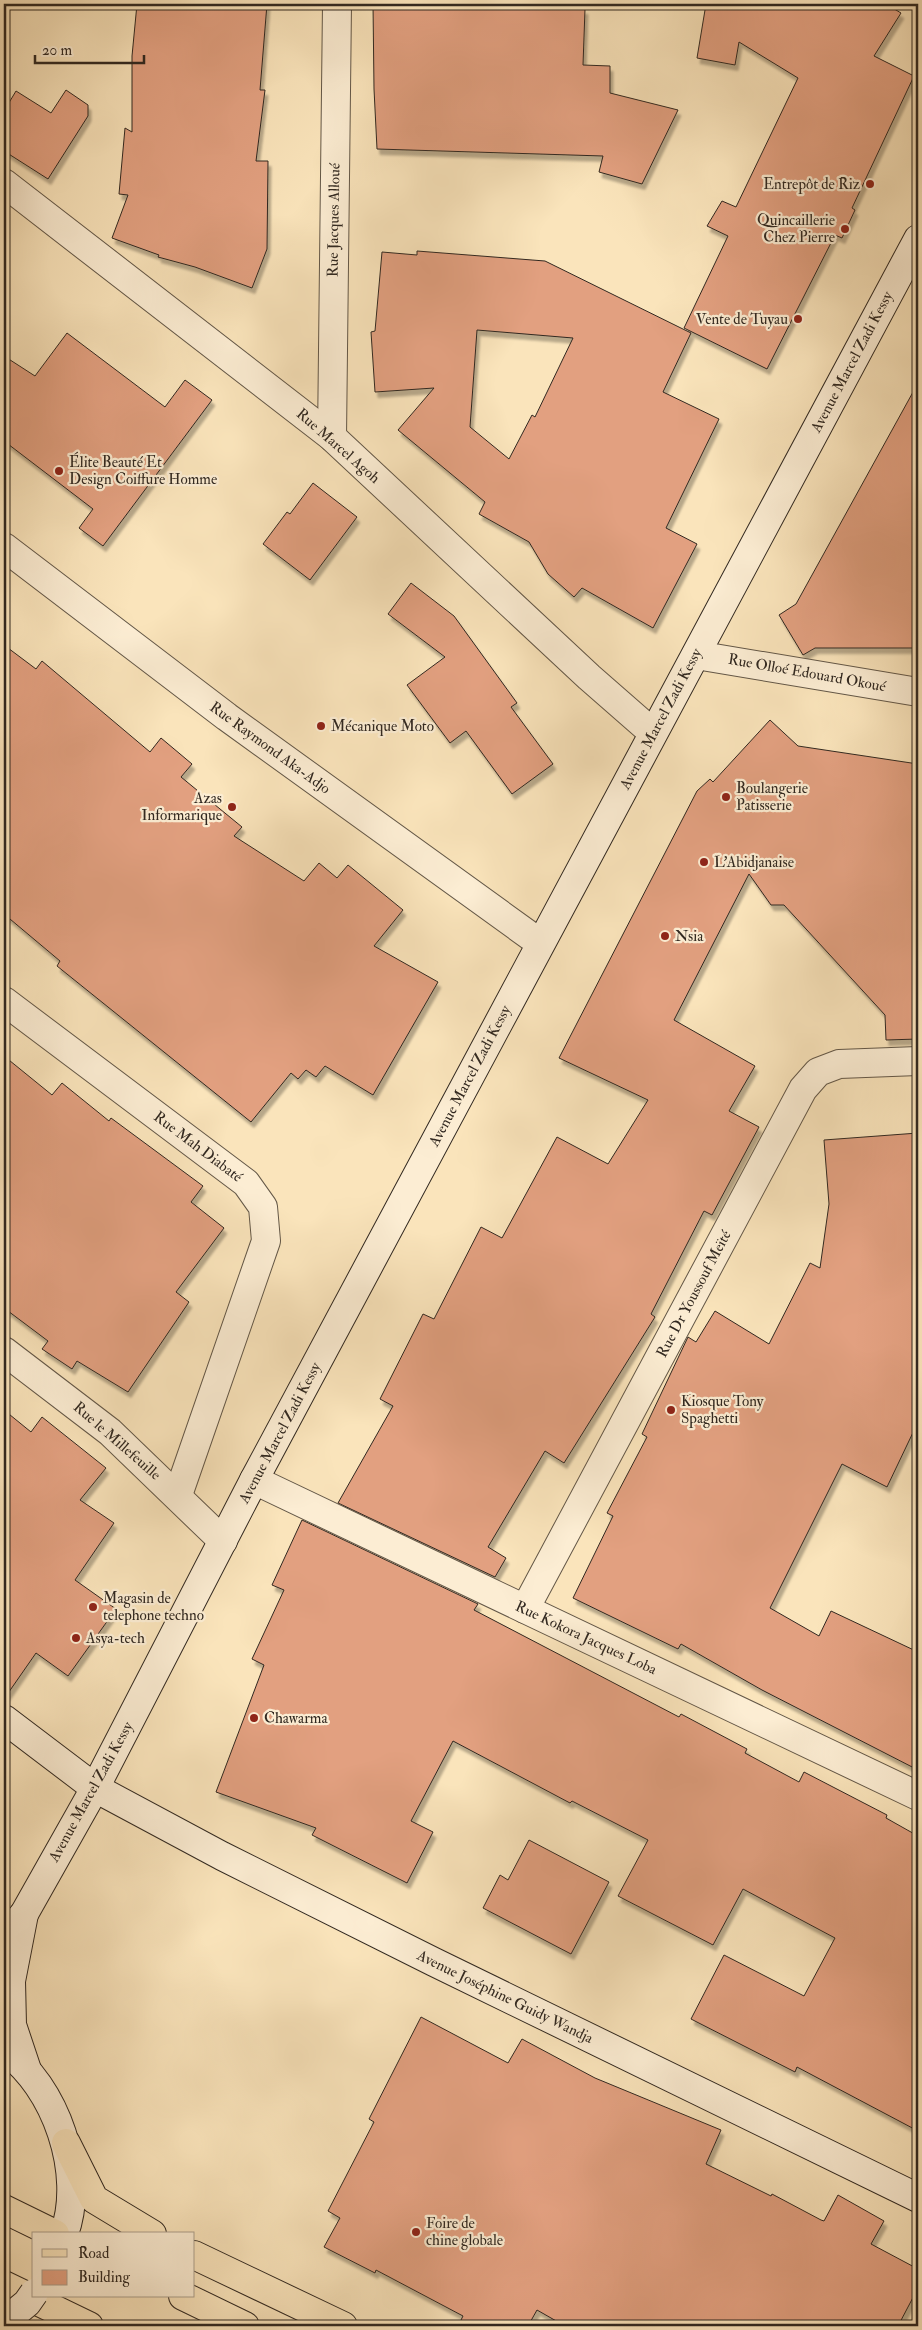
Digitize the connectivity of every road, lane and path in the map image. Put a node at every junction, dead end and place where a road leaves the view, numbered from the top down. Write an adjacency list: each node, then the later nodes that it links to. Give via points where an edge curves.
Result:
1 (337, 4): 4 (street, Rue Jacques Alloué)
2 (4, 182): 4 (street, Rue Marcel Agoh)
3 (918, 239): 6 (street, Avenue Marcel Zadi Kessy)
4 (332, 437): 8 (street, Rue Marcel Agoh)
5 (4, 547): 9 (street, Rue Raymond Aka-Adjo, via 227,717)
6 (696, 654): 7 (street, Rue Olloé Edouard Okoué); 8 (street, Avenue Marcel Zadi Kessy)
7 (918, 692)
8 (653, 733): 9 (street, Avenue Marcel Zadi Kessy)
9 (540, 942): 13 (street, Avenue Marcel Zadi Kessy)
10 (4, 1001): 14 (street, Rue Mah Diabaté, via 246,1183 263,1208 266,1241)
11 (918, 1061): 16 (street, Rue Dr Youssouf Meïté, via 839,1064 818,1072 804,1089)
12 (4, 1350): 14 (street, Rue le Millefeuille, via 110,1432)
13 (254, 1480): 15 (street, Avenue Marcel Zadi Kessy); 16 (street, Rue Kokora Jacques Loba)
14 (178, 1495): 15 (street, Rue le Millefeuille)
15 (223, 1541): 18 (street, Avenue Marcel Zadi Kessy)
16 (525, 1609): 19 (street, Rue Kokora Jacques Loba)
17 (4, 1719): 18 (street, Avenue Joséphine Guidy Wandja)
18 (95, 1788): 20 (street, Avenue Marcel Zadi Kessy); 25 (street, Avenue Joséphine Guidy Wandja, via 222,1856 434,1962)
19 (918, 1796)
20 (24, 1914): 21 (street, Avenue Marcel Zadi Kessy); 23 (street, Avenue Marcel Zadi Kessy, via 11,1981 12,2025)
21 (4, 1937)
22 (4, 2050): 23 (street)
23 (27, 2072): 24 (street, via 44,2093)
24 (66, 2143): 28 (street, via 71,2182); 29 (main road, via 94,2199)
25 (918, 2198)
26 (4, 2209): 27 (main road)
27 (51, 2232)
28 (65, 2232)
29 (149, 2232)
30 (195, 2255): 39 (main road)
31 (4, 2284): 33 (main road)
32 (32, 2296): 36 (street, bridge)
33 (32, 2298)
34 (32, 2298): 37 (main road)
35 (187, 2298): 38 (main road)
36 (4, 2322)
37 (89, 2326)
38 (245, 2326)
39 (343, 2326)

